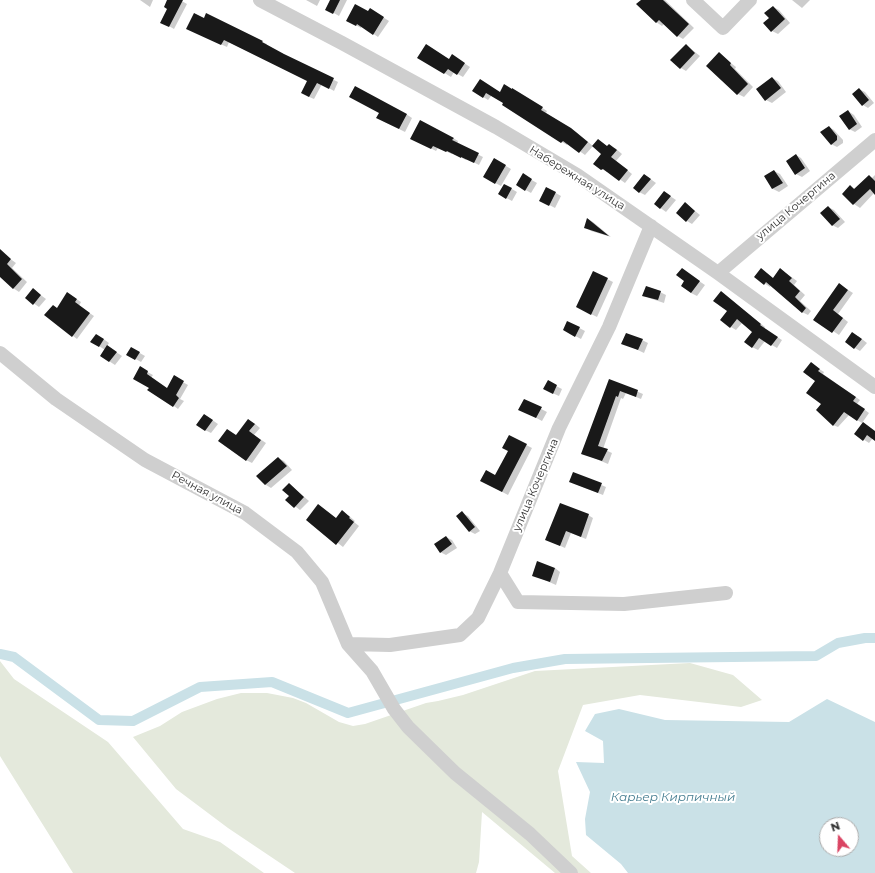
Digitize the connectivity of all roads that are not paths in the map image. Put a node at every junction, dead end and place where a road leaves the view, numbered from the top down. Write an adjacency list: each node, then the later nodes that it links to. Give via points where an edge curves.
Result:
1 (260, 0): 5 (street, Набережная улица, via 496,127 577,175)
2 (693, 0): 3 (street, via 723,28)
3 (750, 0)
4 (875, 140): 6 (street, улица Кочергина)
5 (651, 226): 6 (street, Набережная улица); 9 (street, улица Кочергина, via 609,327 559,428)
6 (718, 273): 8 (street, Набережная улица)
7 (0, 353): 11 (street, Речная улица, via 56,399 145,460 245,513 297,552 322,582)
8 (875, 387)
9 (500, 572): 10 (street, via 518,602 624,604); 11 (street, улица Кочергина, via 478,618 460,635 390,646)
10 (726, 593)
11 (348, 644): 12 (street, Речная улица, via 372,671 394,709 408,727 454,773 530,834)
12 (571, 873)

